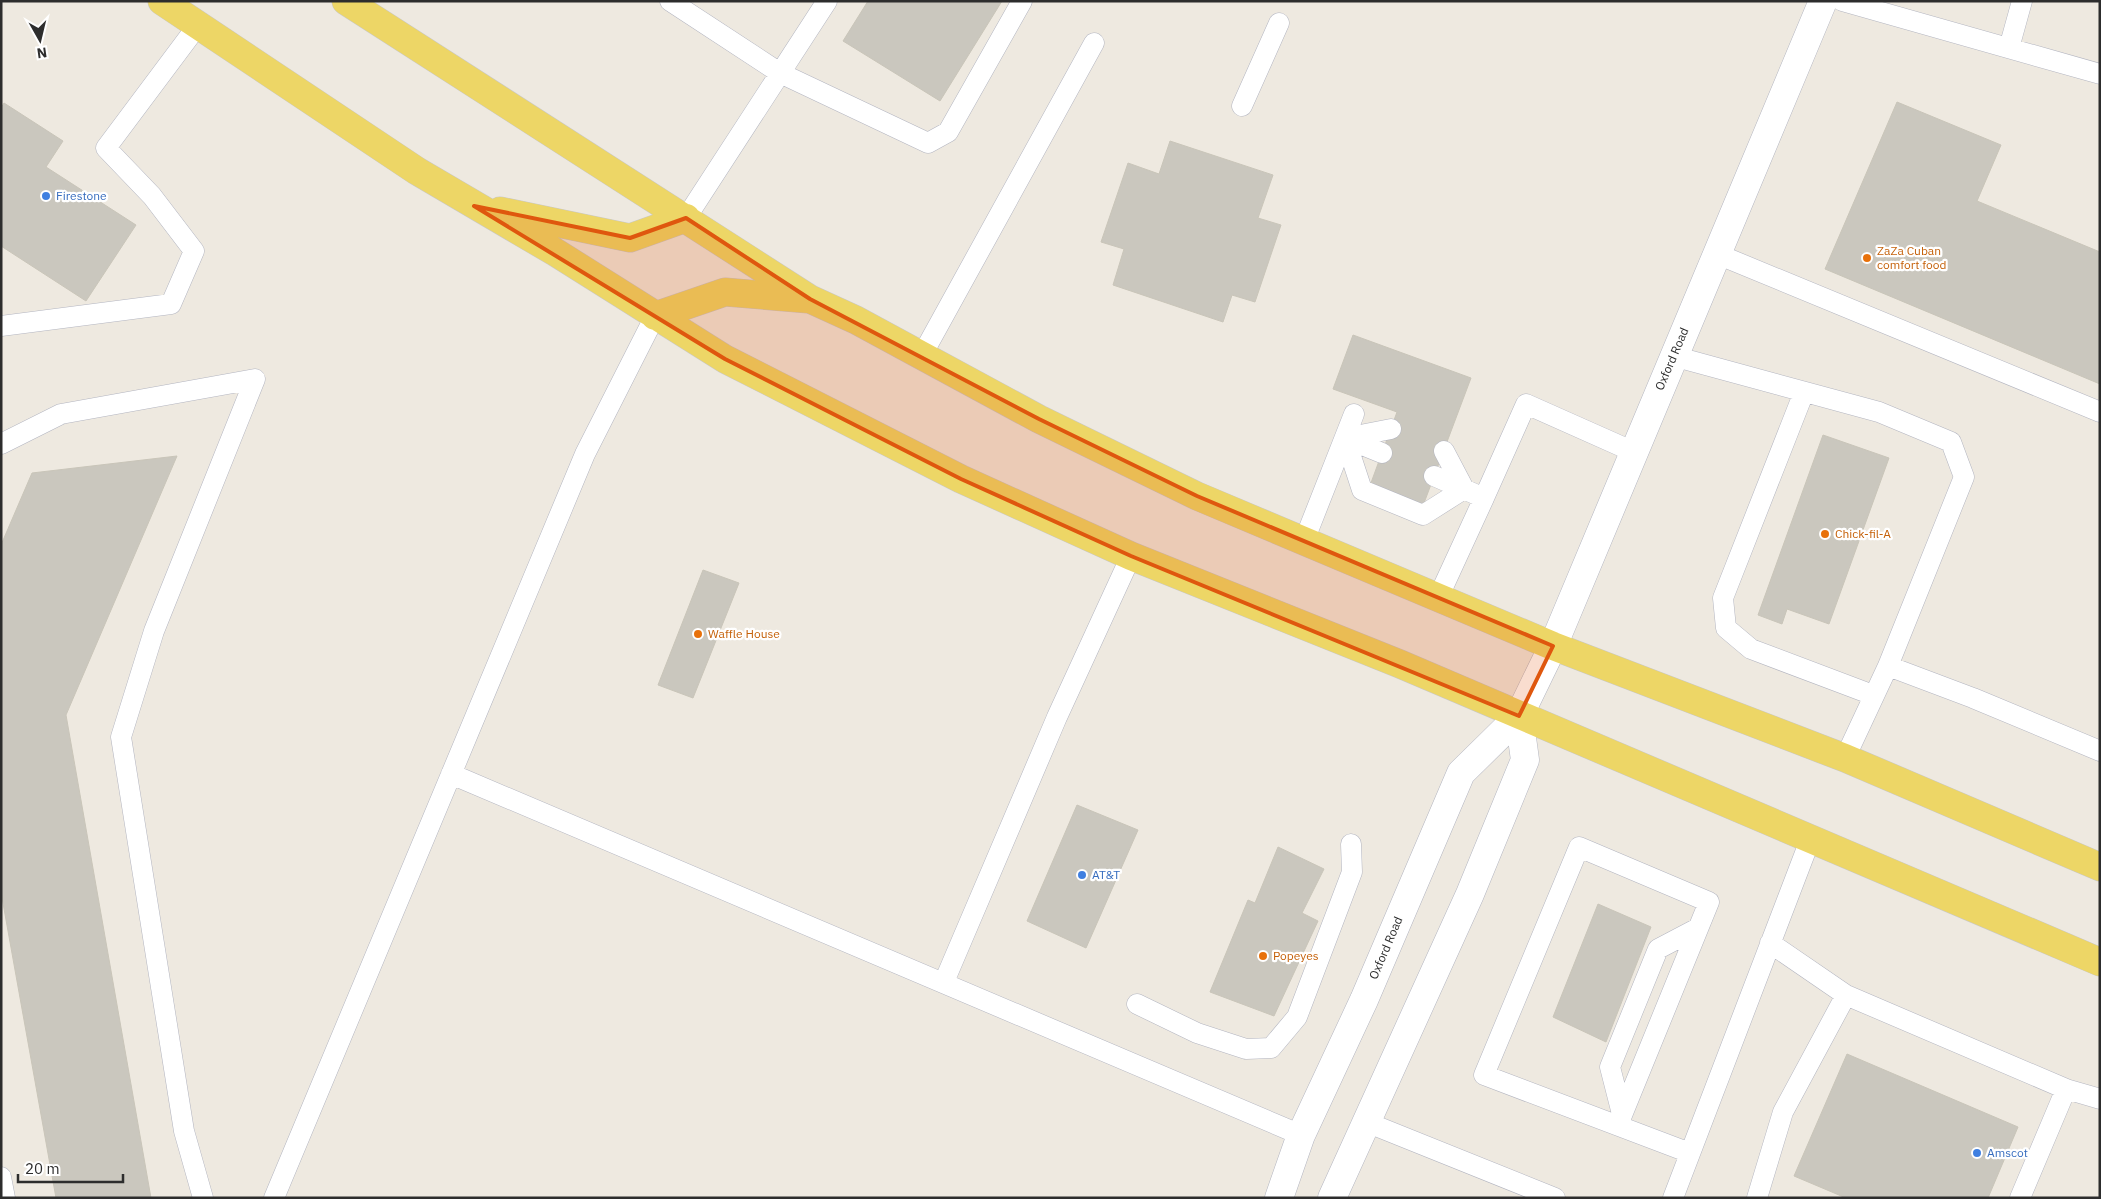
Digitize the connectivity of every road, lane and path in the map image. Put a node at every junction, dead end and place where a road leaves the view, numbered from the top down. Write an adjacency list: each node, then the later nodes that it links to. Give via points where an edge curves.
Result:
1 (162, 1): 10 (main road)
2 (346, 1): 17 (main road)
3 (670, 1): 13 (lane)
4 (827, 1): 13 (lane)
5 (1022, 1): 13 (lane, via 948,132 928,143)
6 (1823, 1): 18 (street, Oxford Road)
7 (1842, 1): 12 (lane)
8 (2022, 1): 12 (lane)
9 (1279, 23): 15 (lane)
10 (198, 25): 16 (main road, via 417,172); 21 (lane, via 106,148 152,196 194,251 171,304)
11 (1094, 43): 23 (lane)
12 (2009, 48): 14 (lane)
13 (780, 73): 17 (lane)
14 (2100, 74)
15 (1242, 106)
16 (474, 206): 17 (main road, via 630,238); 20 (main road, via 555,252)
17 (686, 218): 19 (main road)
18 (1717, 254): 22 (street, Oxford Road); 25 (lane)
19 (810, 299): 20 (main road, via 725,292); 23 (main road, via 856,320)
20 (655, 316): 37 (main road, via 725,359 952,474); 45 (lane, via 585,454)
21 (1, 326)
22 (1674, 356): 24 (lane); 31 (street, Oxford Road)
23 (922, 357): 36 (main road, via 1039,419 1197,496)
24 (1804, 392): 40 (lane, via 1879,412 1951,442 1964,477); 41 (lane, via 1723,598 1726,628 1751,649)
25 (2100, 412)
26 (1354, 414): 28 (lane)
27 (1391, 429): 28 (lane)
28 (1345, 438): 32 (lane); 34 (lane, via 1362,490 1423,515); 36 (lane)
29 (1, 444): 63 (lane, via 61,414 255,379 154,631 121,737 184,1130)
30 (1444, 451): 34 (lane)
31 (1634, 452): 35 (lane, via 1526,404); 39 (street, Oxford Road)
32 (1382, 453)
33 (1434, 476): 34 (lane)
34 (1464, 489): 35 (lane)
35 (1484, 498): 38 (lane)
36 (1304, 541): 38 (main road)
37 (1131, 556): 42 (main road, via 1400,664); 52 (lane, via 1057,717)
38 (1438, 598): 39 (main road)
39 (1553, 646): 42 (street, Oxford Road); 44 (main road)
40 (1888, 666): 41 (lane); 43 (lane)
41 (1873, 696): 44 (lane)
42 (1519, 716): 46 (main road); 58 (street, via 1525,760 1470,894); 59 (street, Oxford Road, via 1461,773 1364,1000)
43 (2100, 751)
44 (1845, 758): 48 (main road)
45 (451, 774): 52 (lane); 64 (lane)
46 (1810, 840): 50 (lane); 51 (main road)
47 (1351, 844): 54 (lane, via 1352,872 1297,1017 1271,1048 1246,1050 1197,1033)
48 (2100, 867)
49 (1698, 928): 57 (lane); 57 (lane, via 1658,949 1610,1067); 57 (lane, via 1709,902 1579,847 1484,1075)
50 (1770, 944): 53 (lane); 60 (lane)
51 (2100, 962)
52 (944, 982): 59 (lane)
53 (1846, 995): 55 (lane); 69 (lane, via 1783,1112)
54 (1137, 1004)
55 (2066, 1089): 56 (lane); 70 (lane)
56 (2100, 1099)
57 (1620, 1120): 60 (lane)
58 (1366, 1122): 66 (street); 67 (lane)
59 (1301, 1135): 65 (street, Oxford Road)
60 (1690, 1154): 68 (lane)
61 (1, 1177): 62 (lane)
62 (5, 1198)
63 (202, 1198)
64 (274, 1198)
65 (1279, 1198)
66 (1332, 1198)
67 (1555, 1198)
68 (1672, 1198)
69 (1757, 1198)
70 (2020, 1198)

